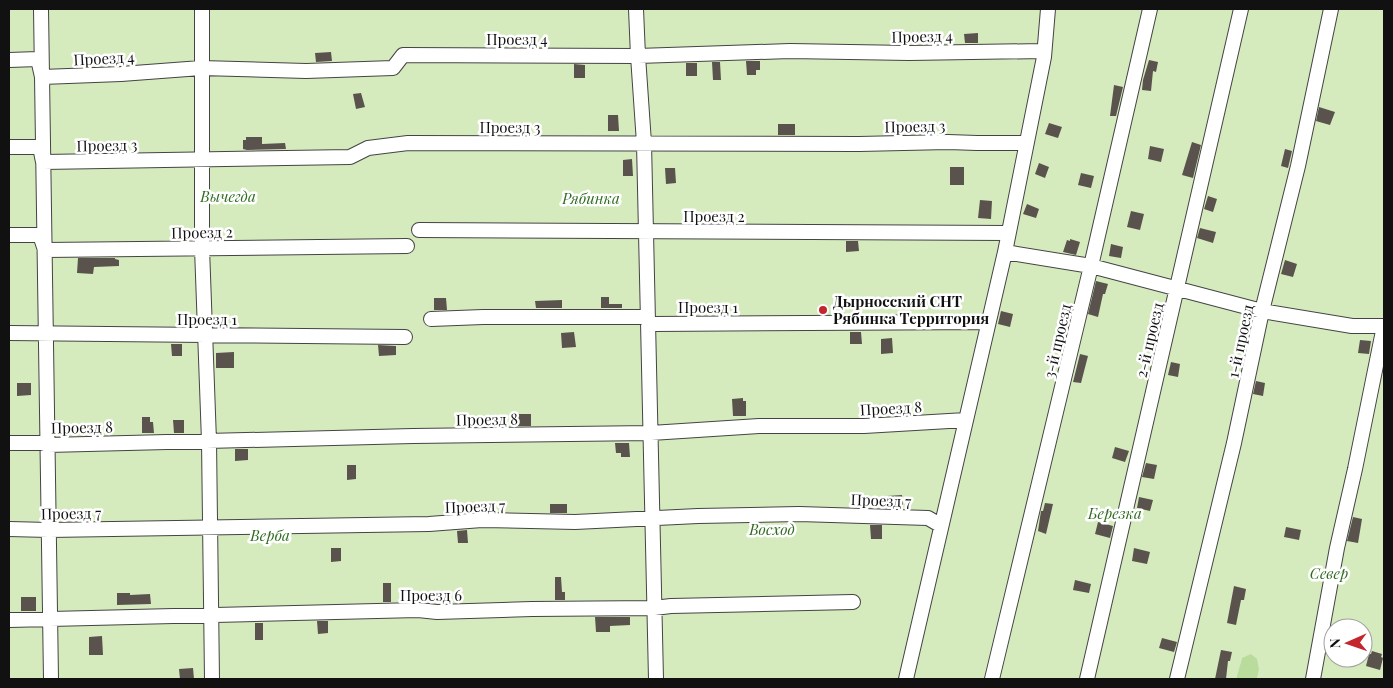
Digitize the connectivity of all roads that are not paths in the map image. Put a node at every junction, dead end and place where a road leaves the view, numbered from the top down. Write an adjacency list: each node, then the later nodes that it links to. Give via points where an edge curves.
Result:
1 (41, 9): 12 (street)
2 (202, 9): 11 (street)
3 (636, 9): 8 (street)
4 (1048, 9): 9 (street)
5 (1150, 9): 26 (street, 3-й проезд)
6 (1241, 9): 27 (street, 2-й проезд)
7 (1331, 9): 28 (street, 1-й проезд, via 1298,166)
8 (638, 56): 9 (street, Проезд 4, via 790,51 1041,51); 11 (street, Проезд 4, via 403,54 393,68 306,71); 13 (street)
9 (1044, 57): 14 (street)
10 (9, 60): 12 (street, via 38,59)
11 (201, 68): 12 (street, Проезд 4); 16 (street)
12 (42, 77): 17 (street)
13 (644, 143): 14 (street, Проезд 3); 16 (street, Проезд 3, via 408,143 368,148 350,157); 19 (street)
14 (1026, 143): 20 (street)
15 (9, 147): 17 (street, via 40,147)
16 (201, 159): 17 (street, Проезд 3); 23 (street)
17 (43, 162): 24 (street)
18 (419, 230): 19 (street, Проезд 2)
19 (645, 232): 20 (street, Проезд 2); 30 (street)
20 (1008, 233): 25 (street)
21 (9, 235): 24 (street, via 40,234)
22 (406, 246): 23 (street, Проезд 2)
23 (202, 248): 24 (street, Проезд 2); 35 (street)
24 (45, 250): 34 (street)
25 (1005, 252): 26 (street); 31 (street)
26 (1091, 266): 27 (street); 56 (street, 3-й проезд)
27 (1178, 288): 28 (street); 57 (street, 2-й проезд)
28 (1262, 311): 32 (street, via 1352,326); 58 (street, 1-й проезд)
29 (431, 319): 30 (street, Проезд 1, via 643,317)
30 (648, 320): 31 (street, Проезд 1, via 653,324); 38 (street)
31 (988, 322): 37 (street)
32 (1384, 326): 59 (street)
33 (9, 333): 34 (street, Проезд 1)
34 (46, 334): 35 (street, Проезд 1); 41 (street)
35 (206, 335): 36 (street, Проезд 1); 39 (street)
36 (405, 336)
37 (966, 420): 38 (street, Проезд 8); 43 (street)
38 (651, 433): 39 (street, Проезд 8); 42 (street)
39 (210, 441): 41 (street, Проезд 8); 44 (street)
40 (9, 443): 41 (street, Проезд 8)
41 (48, 445): 46 (street)
42 (653, 519): 43 (street, Проезд 7, via 800,514 928,518); 44 (street, Проезд 7); 48 (street)
43 (940, 525): 55 (street)
44 (210, 527): 46 (street, Проезд 7); 49 (street)
45 (9, 529): 46 (street, Проезд 7)
46 (49, 530): 50 (street)
47 (853, 602): 48 (street, Проезд 6)
48 (654, 608): 49 (street, Проезд 6); 54 (street)
49 (211, 615): 50 (street, Проезд 6); 53 (street)
50 (51, 618): 51 (street, Проезд 6); 52 (street)
51 (9, 620)
52 (52, 679)
53 (212, 679)
54 (656, 679)
55 (906, 679)
56 (992, 679)
57 (1087, 679)
58 (1177, 679)
59 (1313, 679)

